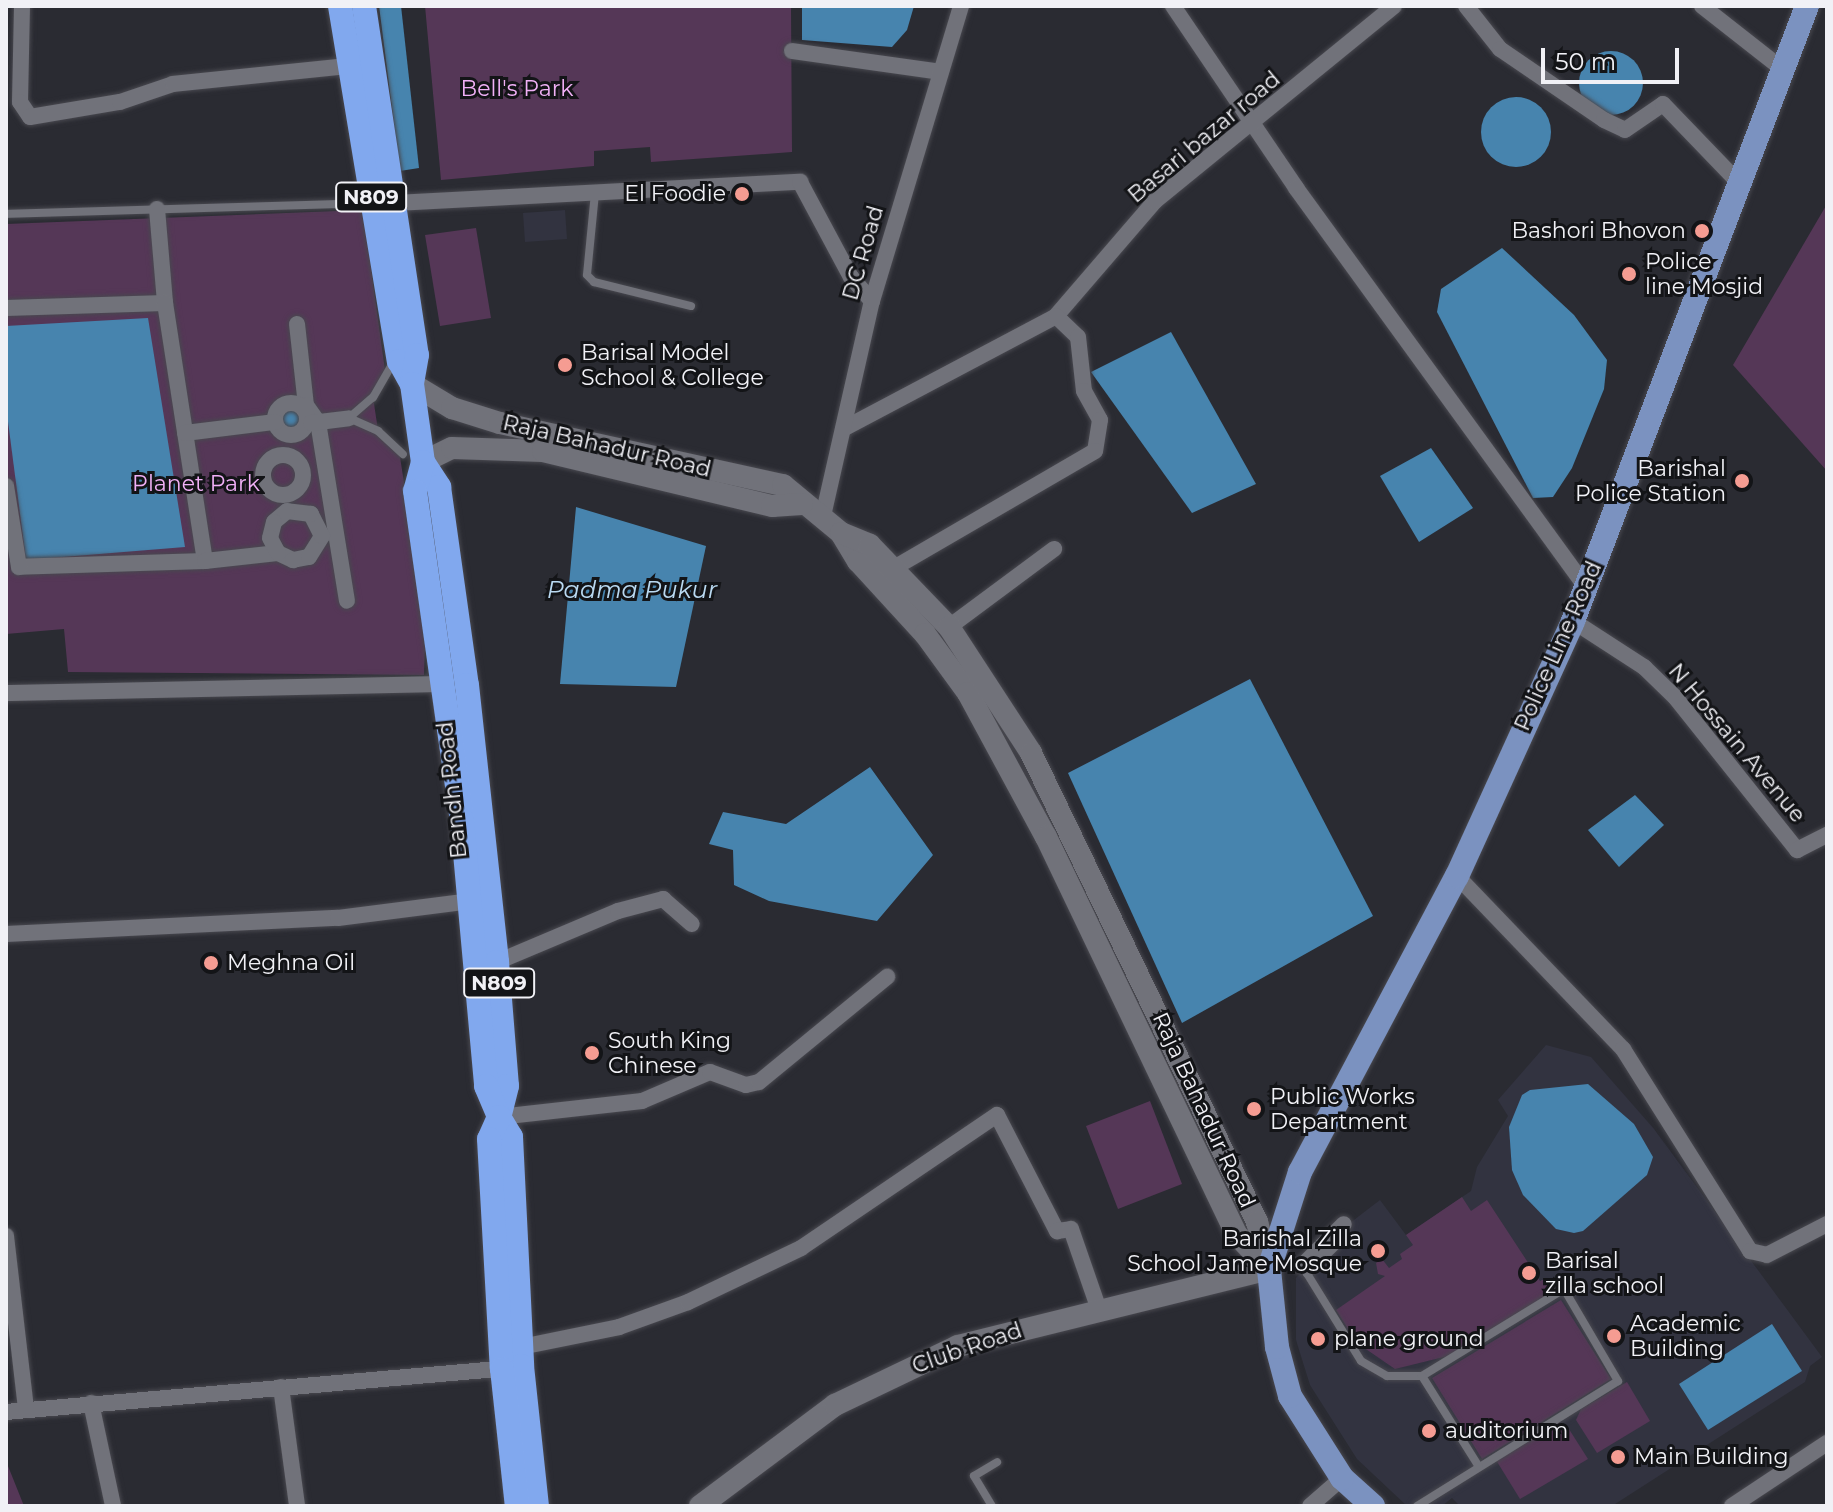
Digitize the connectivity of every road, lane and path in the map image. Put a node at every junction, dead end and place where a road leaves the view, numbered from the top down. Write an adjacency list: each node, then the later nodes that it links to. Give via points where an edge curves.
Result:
1 (22, 6): 11 (street, via 20,102 30,117 120,102 173,84)
2 (340, 6): 11 (highway, Bandh Road / N809)
3 (364, 6): 17 (highway, Bandh Road / N809)
4 (961, 6): 13 (street, DC Road)
5 (1173, 6): 14 (street)
6 (1394, 6): 14 (street, Basari bazar road)
7 (1466, 6): 15 (street, via 1500,49 1604,120 1625,130 1663,104)
8 (1702, 6): 12 (street)
9 (1807, 6): 12 (main road, Police Line Road)
10 (792, 51): 13 (street)
11 (347, 66): 17 (highway, Bandh Road / N809)
12 (1781, 68): 15 (main road, Police Line Road)
13 (941, 72): 20 (street, DC Road)
14 (1253, 125): 24 (street, Basari bazar road, via 1155,201); 46 (street)
15 (1739, 183): 46 (main road, Police Line Road)
16 (595, 193): 17 (street); 20 (street, via 800,182 851,277); 22 (lane, via 587,275 594,282)
17 (383, 203): 18 (lane); 27 (highway, Bandh Road / N809, via 417,355)
18 (157, 209): 19 (lane); 21 (street)
19 (6, 214)
20 (872, 301): 31 (street, DC Road)
21 (165, 303): 23 (street); 32 (street)
22 (691, 306)
23 (6, 308)
24 (1056, 316): 31 (street); 45 (street, via 1078,337 1084,391 1100,420 1095,451)
25 (297, 324): 28 (street)
26 (390, 368): 29 (lane, via 373,397)
27 (412, 384): 33 (highway, Bandh Road / N809); 38 (main road, Raja Bahadur Road, via 452,408 500,423 783,485)
28 (309, 415): 29 (street); 30 (street, via 284,404); 30 (street, via 290,436); 34 (street)
29 (349, 418): 33 (lane, via 378,431)
30 (275, 422): 32 (street)
31 (843, 429): 40 (street, DC Road)
32 (185, 433): 44 (street)
33 (413, 458): 38 (main road, Raja Bahadur Road, via 452,448 543,451 772,506); 50 (highway, Bandh Road / N809); 57 (highway, Bandh Road / N809, via 439,487)
34 (327, 469): 35 (street); 47 (street)
35 (304, 473): 37 (street, via 295,493); 37 (street, via 288,455 268,461 263,480)
36 (6, 486): 44 (street, via 19,567)
37 (276, 495): 39 (street)
38 (802, 504): 40 (main road, Raja Bahadur Road)
39 (279, 516): 43 (street, via 270,538); 43 (street, via 303,510 317,520 322,536 309,557 293,560)
40 (823, 516): 41 (main road, Raja Bahadur Road)
41 (841, 533): 45 (main road, Raja Bahadur Road, via 870,545); 65 (main road, Raja Bahadur Road, via 858,561 925,634 968,693 1046,837 1236,1234)
42 (1054, 549): 49 (street)
43 (278, 553): 44 (street)
44 (205, 561)
45 (894, 568): 49 (main road, Raja Bahadur Road)
46 (1587, 588): 48 (main road, Police Line Road)
47 (347, 601)
48 (1573, 621): 52 (street, N Hossain Avenue, via 1644,667 1675,697 1797,850); 53 (main road, Police Line Road)
49 (949, 627): 65 (main road, Raja Bahadur Road, via 995,693 1067,821 1257,1222)
50 (445, 684): 51 (street); 54 (highway, Bandh Road / N809)
51 (6, 693)
52 (1827, 835)
53 (1457, 876): 61 (street, via 1623,1049 1750,1251 1767,1255); 65 (main road, Police Line Road, via 1300,1172)
54 (471, 901): 56 (street, via 338,918); 59 (highway, Bandh Road / N809, via 486,1086)
55 (692, 924): 57 (street, via 663,899 618,911)
56 (6, 934)
57 (497, 962): 59 (highway, Bandh Road / N809, via 507,1086)
58 (887, 977): 59 (street, via 759,1082 746,1085 710,1072 642,1101)
59 (499, 1117): 67 (highway, Bandh Road / N809, via 511,1137); 68 (highway, Bandh Road / N809, via 489,1139)
60 (1344, 1224): 64 (street)
61 (1827, 1224)
62 (6, 1236): 72 (street)
63 (1336, 1246): 64 (lane)
64 (1302, 1268): 69 (lane, via 1361,1361 1387,1376)
65 (1269, 1269): 66 (main road, Club Road); 77 (main road, via 1277,1347 1290,1396)
66 (1098, 1307): 67 (street, via 1071,1229 1057,1231 997,1115 801,1248 688,1302 619,1327); 82 (main road, Club Road, via 958,1346 891,1375 835,1405)
67 (521, 1347): 81 (highway, Bandh Road / N809)
68 (502, 1369): 70 (street); 80 (highway, Bandh Road / N809)
69 (1422, 1376): 76 (lane); 76 (lane, via 1564,1289 1618,1381)
70 (281, 1387): 71 (street); 79 (street)
71 (91, 1403): 72 (street); 78 (street)
72 (26, 1410): 73 (street)
73 (6, 1412)
74 (1827, 1443): 87 (street)
75 (997, 1462): 83 (lane, via 974,1476)
76 (1479, 1467): 86 (lane)
77 (1342, 1478): 84 (street); 85 (main road)
78 (113, 1506)
79 (297, 1506)
80 (517, 1506)
81 (537, 1506)
82 (700, 1506)
83 (992, 1506)
84 (1310, 1506)
85 (1373, 1506)
86 (1417, 1506)
87 (1732, 1506)

